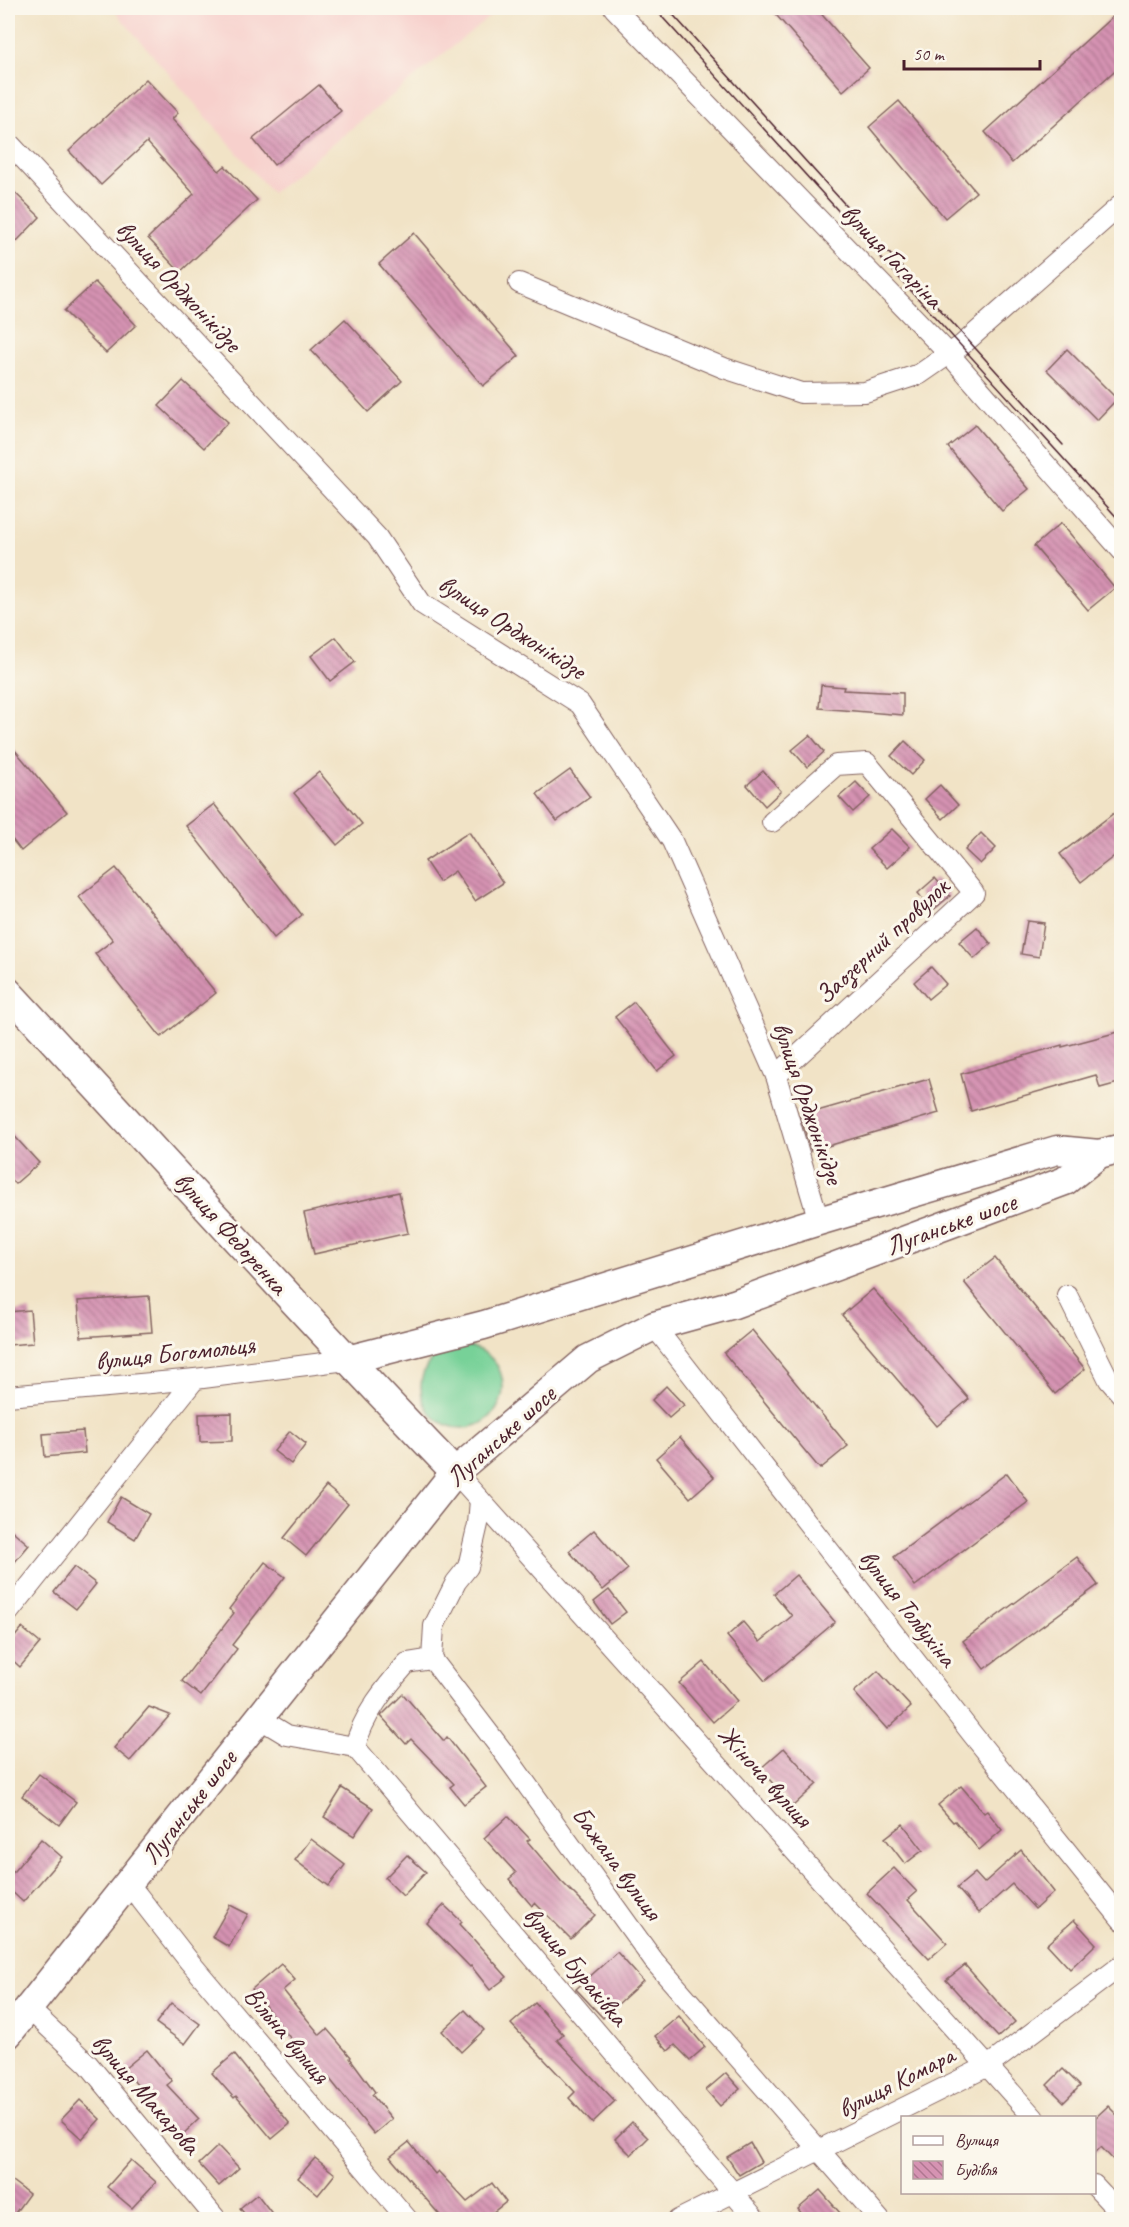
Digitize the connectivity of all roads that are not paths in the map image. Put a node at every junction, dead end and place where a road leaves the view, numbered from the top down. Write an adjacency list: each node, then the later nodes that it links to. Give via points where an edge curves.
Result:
1 (614, 8): 5 (street, вулиця Гагаріна)
2 (8, 142): 9 (street, вулиця Орджонікідзе, via 377,537 422,604 580,704 672,841)
3 (1122, 204): 5 (street)
4 (519, 283): 5 (street, via 724,368 801,393 865,392 920,374)
5 (949, 354): 6 (street, вулиця Гагаріна)
6 (1122, 551)
7 (772, 822): 9 (street, Заозерний провулок, via 836,765 867,763 974,893)
8 (8, 992): 14 (main road, вулиця Федоренка)
9 (776, 1076): 11 (street, вулиця Орджонікідзе)
10 (1110, 1151): 11 (main road, Луганське шосе, via 1058,1150); 13 (main road, Луганське шосе, via 1065,1181 734,1304)
11 (819, 1221): 14 (main road, Луганське шосе, via 484,1325)
12 (1067, 1295): 16 (street, via 1109,1380)
13 (654, 1326): 18 (main road, Луганське шосе, via 588,1359); 25 (street, вулиця Толбухіна)
14 (347, 1360): 15 (street, вулиця Богомольця); 18 (main road, вулиця Федоренка)
15 (195, 1379): 17 (street, вулиця Богомольця); 20 (street)
16 (1122, 1395)
17 (8, 1396)
18 (455, 1472): 19 (street, Жіноча вулиця); 22 (main road, Луганське шосе)
19 (480, 1500): 21 (street, via 468,1567 434,1626); 29 (street, Жіноча вулиця)
20 (8, 1613)
21 (432, 1659): 23 (street, via 407,1663 360,1728); 31 (street, Бажана вулиця, via 654,1961)
22 (259, 1718): 23 (street, via 287,1735); 24 (main road, Луганське шосе)
23 (355, 1748): 33 (street, вулиця Бураківка)
24 (128, 1883): 27 (main road, Луганське шосе); 36 (street, Вільна вулиця)
25 (1122, 1920)
26 (1122, 1965): 29 (street, вулиця Комара)
27 (28, 2008): 28 (main road, Луганське шосе); 35 (street, вулиця Макарова, via 88,2064)
28 (8, 2034)
29 (988, 2066): 30 (street, Жіноча вулиця); 31 (street, вулиця Комара)
30 (1032, 2116)
31 (819, 2151): 33 (street, вулиця Комара); 39 (street, Бажана вулиця)
32 (1096, 2186): 34 (street)
33 (733, 2193): 37 (street, вулиця Комара); 38 (street, вулиця Бураківка)
34 (1122, 2215)
35 (217, 2220)
36 (408, 2220)
37 (678, 2220)
38 (756, 2220)
39 (879, 2220)

